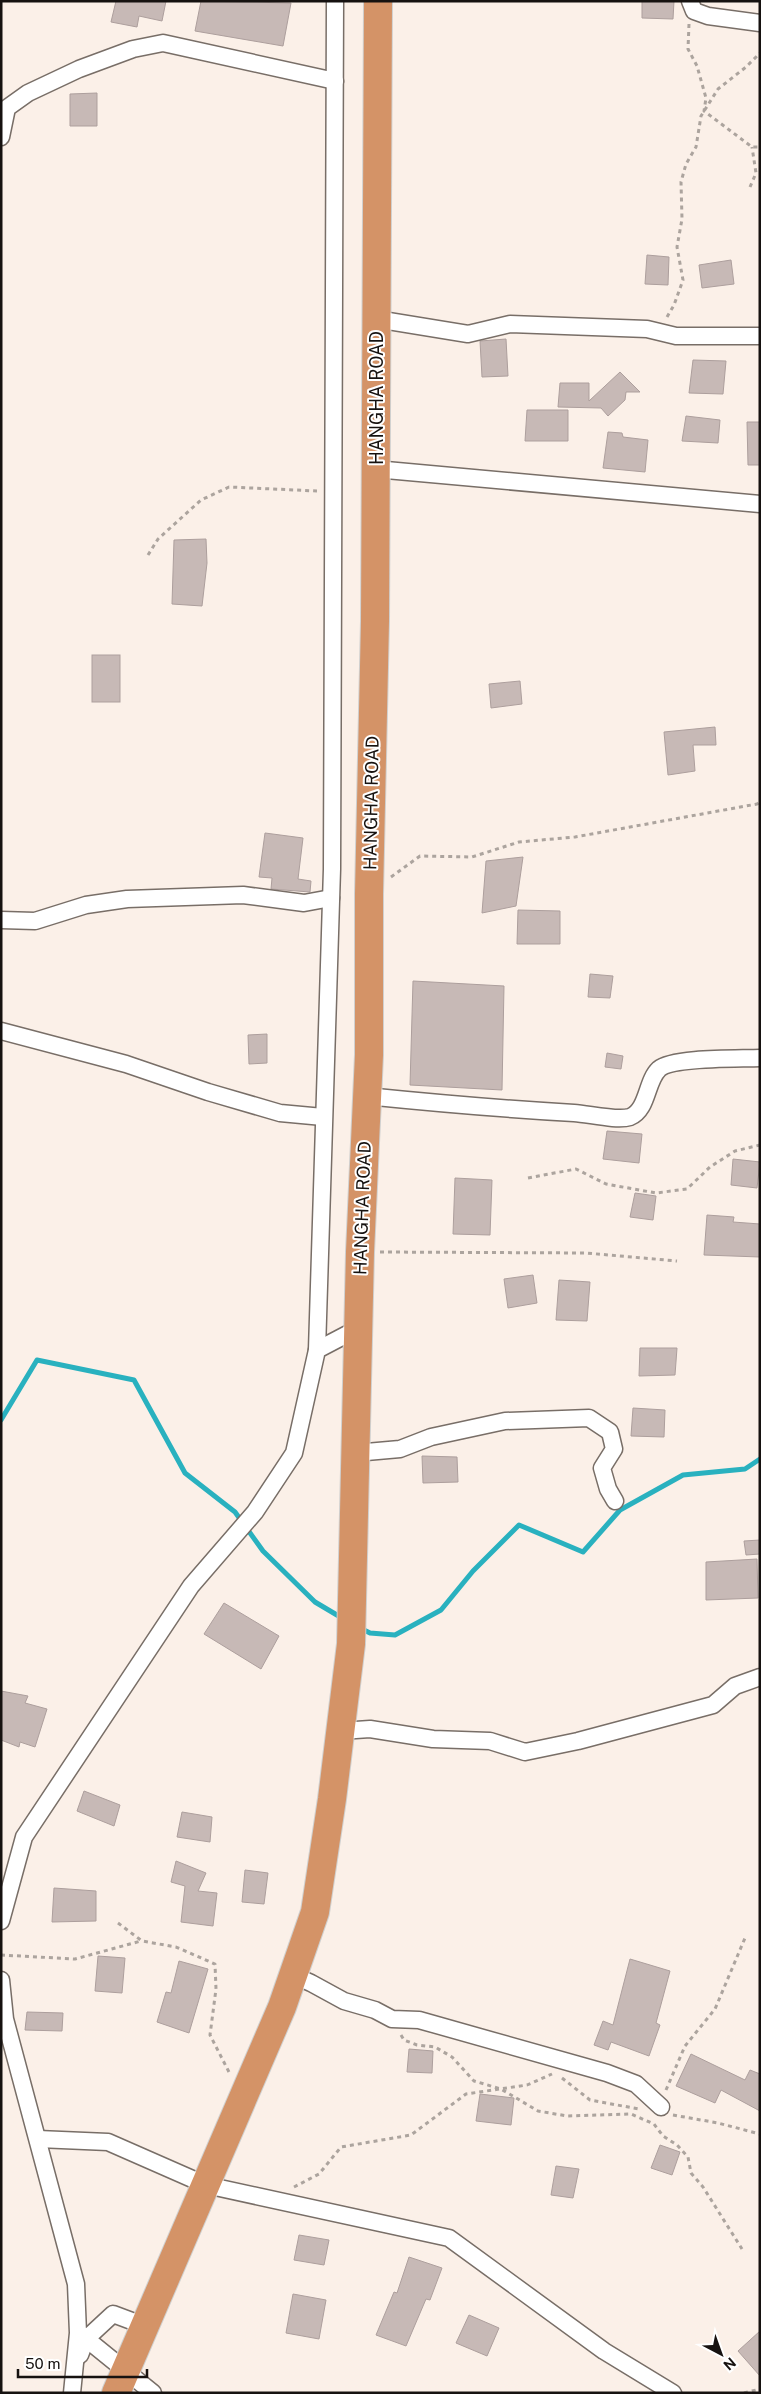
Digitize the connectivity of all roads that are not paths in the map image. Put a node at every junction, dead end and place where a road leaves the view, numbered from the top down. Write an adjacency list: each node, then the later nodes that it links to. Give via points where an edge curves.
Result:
1 (335, 1): 5 (street)
2 (378, 1): 7 (highway, HANGHA ROAD)
3 (690, 1): 4 (street, via 694,11 708,16)
4 (760, 23)
5 (335, 81): 6 (street, via 163,43 133,49 28,93 7,108); 11 (street)
6 (1, 137)
7 (376, 319): 8 (street, via 468,334 510,324 647,329 676,336); 9 (highway, HANGHA ROAD)
8 (760, 336)
9 (375, 469): 10 (street); 15 (highway, HANGHA ROAD)
10 (760, 504)
11 (331, 898): 12 (street, via 304,903 243,895 128,899 86,905 35,921); 16 (street)
12 (1, 920)
13 (1, 1031): 16 (street, via 126,1064 280,1113)
14 (760, 1058): 15 (street, via 684,1061 666,1065 656,1073 640,1110 623,1118)
15 (366, 1096): 17 (highway, HANGHA ROAD)
16 (323, 1117): 18 (street)
17 (359, 1328): 18 (street); 19 (highway, HANGHA ROAD)
18 (317, 1350): 23 (street, via 294,1453 255,1512 191,1586 24,1837)
19 (355, 1453): 20 (street, via 400,1449 430,1437 505,1421 590,1418 610,1432 614,1449 602,1468); 22 (highway, HANGHA ROAD, via 353,1605)
20 (615, 1501)
21 (760, 1677): 22 (street, via 735,1686 713,1705 525,1752 490,1741 433,1738 370,1729)
22 (341, 1730): 24 (highway, HANGHA ROAD, via 314,1912)
23 (1, 1921)
24 (293, 1975): 26 (street, via 344,2001 376,2010 392,2019 420,2020 607,2073 636,2084); 28 (highway, HANGHA ROAD)
25 (1, 1980): 27 (street, via 6,2019)
26 (661, 2110)
27 (38, 2139): 28 (street, via 108,2142); 30 (street, via 76,2284)
28 (206, 2185): 29 (highway, HANGHA ROAD); 35 (street, via 449,2238 604,2351)
29 (145, 2326): 30 (street, via 113,2314); 31 (highway, HANGHA ROAD)
30 (82, 2336): 31 (street); 32 (street)
31 (121, 2382): 34 (street)
32 (72, 2385): 33 (street)
33 (65, 2393)
34 (153, 2393)
35 (673, 2393)

